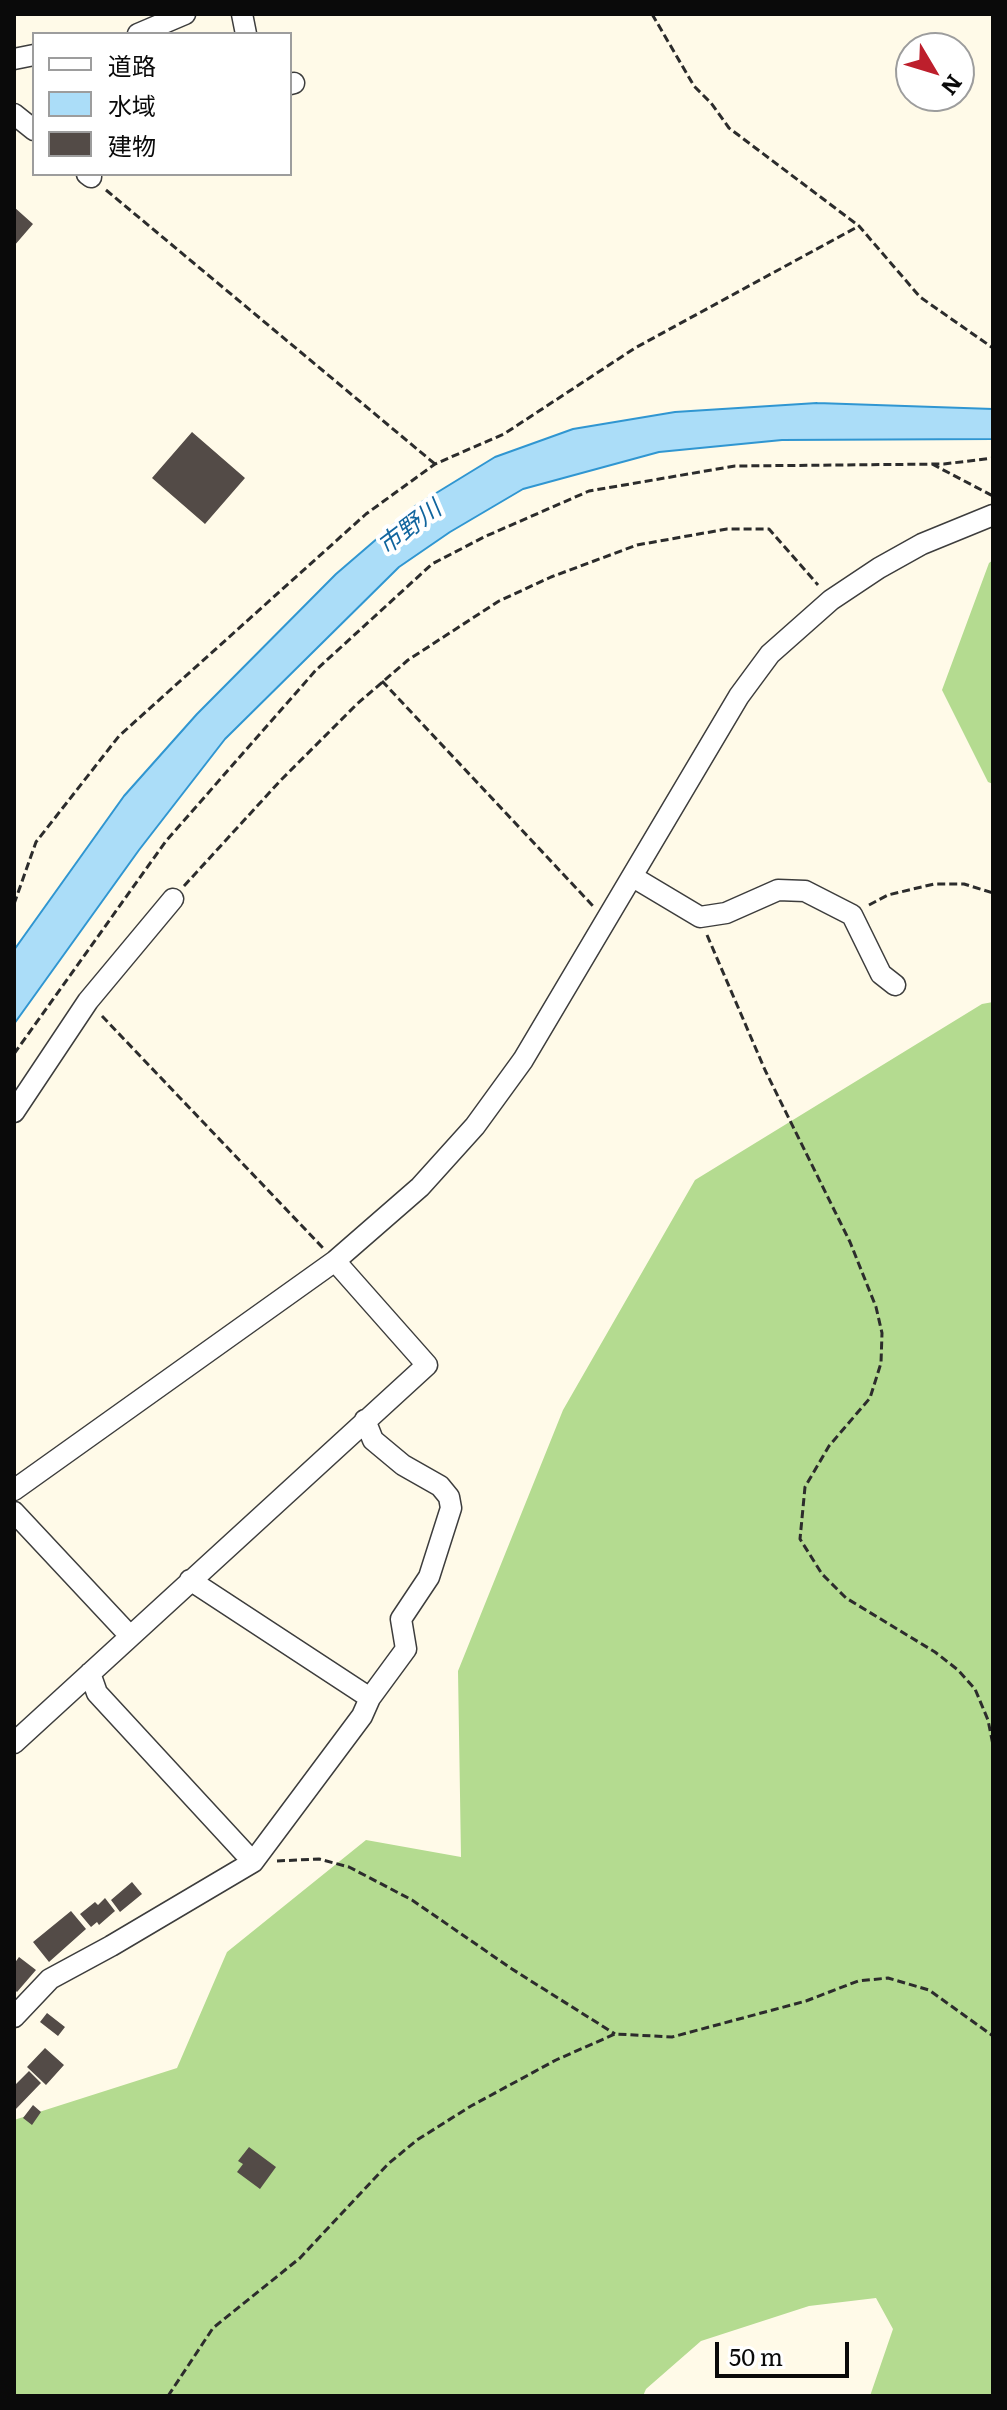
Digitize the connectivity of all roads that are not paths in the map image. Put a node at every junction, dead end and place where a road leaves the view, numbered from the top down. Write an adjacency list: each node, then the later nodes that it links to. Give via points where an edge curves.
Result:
1 (185, 14): 2 (street)
2 (143, 32)
3 (14, 114): 4 (street)
4 (32, 128)
5 (993, 515): 6 (street, via 922,544 831,600 770,654 739,696)
6 (633, 877): 8 (street, via 700,917 726,913 778,890 805,891 852,915 881,974); 10 (street, via 523,1060 475,1126 420,1187)
7 (173, 899): 9 (street, via 88,1001)
8 (895, 985)
9 (14, 1112)
10 (335, 1261): 11 (street, via 427,1365); 12 (street)
11 (365, 1420): 14 (street); 17 (street, via 373,1440 440,1486 451,1508 429,1577 401,1619 406,1649)
12 (14, 1490)
13 (14, 1512): 15 (street)
14 (190, 1580): 15 (street); 17 (street)
15 (130, 1636): 16 (street)
16 (90, 1673): 18 (street); 19 (street, via 97,1693)
17 (370, 1698): 19 (street)
18 (14, 1743)
19 (253, 1862): 20 (street, via 50,1979)
20 (14, 2017)

